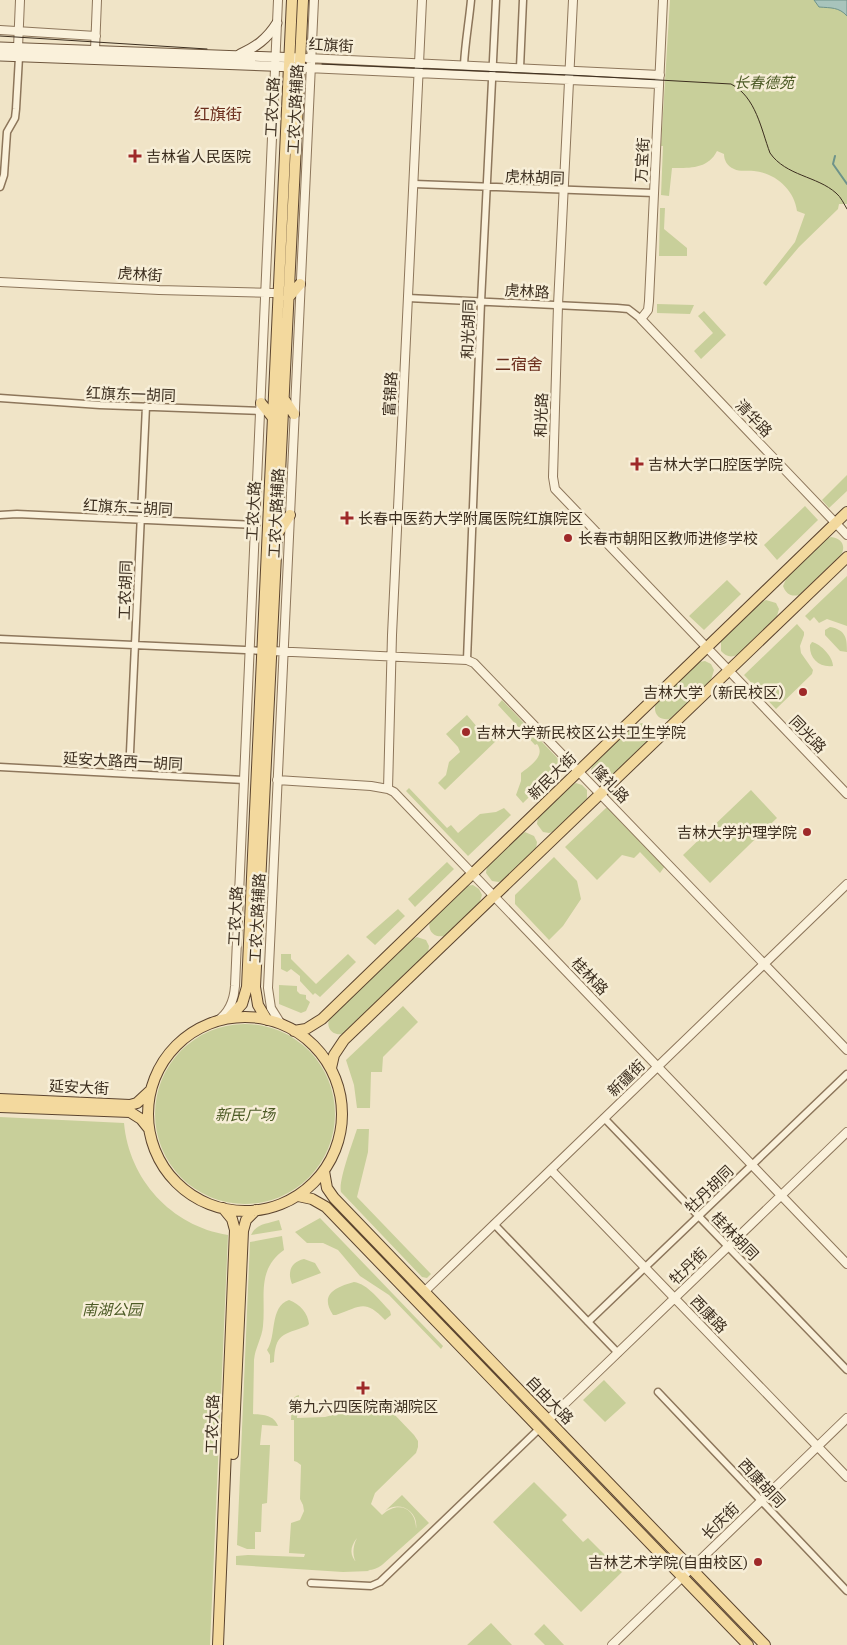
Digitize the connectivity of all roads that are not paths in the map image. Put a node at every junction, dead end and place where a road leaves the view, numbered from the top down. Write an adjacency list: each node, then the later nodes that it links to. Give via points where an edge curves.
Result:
1 (20, 0): 15 (street)
2 (97, 0): 16 (street)
3 (278, 0): 13 (street, 工农大路辅路)
4 (292, 0): 24 (main road, 工农大路)
5 (303, 0): 25 (main road, 工农大路)
6 (314, 0): 23 (street, 工农大路辅路)
7 (422, 0): 26 (street, 富锦路)
8 (471, 0): 27 (street)
9 (496, 0): 29 (street, 和光胡同)
10 (523, 0): 31 (street)
11 (573, 0): 32 (street, 和光路)
12 (663, 0): 34 (street, 万宝街)
13 (277, 23): 20 (main road, via 256,47); 22 (street, 工农大路辅路)
14 (0, 30): 15 (street)
15 (19, 31): 16 (street); 19 (street)
16 (96, 36): 18 (street)
17 (0, 47): 19 (main road, 红旗街)
18 (95, 50): 19 (main road, 红旗街); 20 (main road, 红旗街)
19 (18, 52): 21 (main road, 红旗街); 28 (main road, 红旗街); 39 (street, via 15,118 8,132)
20 (238, 55): 22 (main road, 红旗街)
21 (0, 56)
22 (276, 57): 24 (main road, 红旗街); 28 (street, 工农大路辅路)
23 (311, 58): 25 (street, 红旗街); 26 (street, 红旗街); 30 (street, 工农大路辅路)
24 (289, 62): 25 (main road, 红旗街); 28 (main road, 红旗街); 46 (main road, 工农大路)
25 (300, 62): 30 (street, 红旗街); 47 (main road, 工农大路)
26 (419, 63): 27 (street, 红旗街); 33 (street, 富锦路)
27 (464, 65): 29 (street, 红旗街)
28 (276, 66): 45 (street, 工农大路辅路)
29 (493, 67): 31 (street, 红旗街); 35 (street, 和光胡同)
30 (310, 68): 33 (street, 红旗街); 44 (street, 工农大路辅路)
31 (520, 68): 32 (street, 红旗街)
32 (570, 70): 34 (street, 红旗街); 36 (street, 和光路)
33 (418, 74): 35 (street, 红旗街); 38 (street, 富锦路)
34 (660, 74): 37 (street, 万宝街)
35 (492, 78): 36 (street, 红旗街); 40 (street, 和光胡同)
36 (569, 81): 37 (street, 红旗街); 41 (street, 和光路)
37 (659, 84): 42 (street, 万宝街)
38 (414, 184): 40 (street, 虎林胡同); 48 (street, 富锦路)
39 (0, 187)
40 (488, 188): 41 (street, 虎林胡同); 49 (street, 和光胡同)
41 (564, 190): 42 (street, 虎林胡同); 50 (street, 和光路)
42 (654, 193): 51 (street, 万宝街, via 649,306)
43 (0, 282): 45 (street, 虎林街)
44 (300, 284): 47 (main road); 56 (street, 工农大路辅路)
45 (266, 292): 46 (street, 虎林街); 55 (street, 工农大路辅路)
46 (278, 293): 57 (main road, 工农大路)
47 (288, 298): 53 (main road, 工农大路)
48 (408, 298): 49 (street, 虎林路); 73 (street, 富锦路)
49 (481, 302): 50 (street, 虎林路); 74 (street, 和光胡同)
50 (558, 305): 51 (street, 虎林路, via 622,308); 69 (street, 和光路, via 554,489)
51 (641, 319): 62 (street, 清华路)
52 (0, 398): 54 (street, 红旗东一胡同)
53 (284, 399): 56 (main road); 64 (main road, 工农大路)
54 (146, 406): 55 (street, 红旗东一胡同); 61 (street, 工农胡同)
55 (261, 407): 57 (main road); 63 (street, 工农大路辅路)
56 (294, 414): 60 (street, 工农大路辅路)
57 (273, 418): 71 (main road, 工农大路)
58 (847, 512): 62 (main road, 新民大街)
59 (0, 515): 61 (street, 红旗东二胡同)
60 (290, 515): 64 (main road); 72 (street, 工农大路辅路)
61 (140, 520): 63 (street, 红旗东二胡同); 68 (street, 工农胡同)
62 (836, 523): 65 (street, 清华路); 69 (main road, 新民大街)
63 (256, 525): 70 (street, 工农大路辅路)
64 (277, 534): 71 (main road, 工农大路)
65 (847, 535)
66 (847, 557): 75 (main road)
67 (0, 639): 68 (street)
68 (135, 646): 70 (street); 78 (street, 工农胡同)
69 (706, 648): 75 (street, 和光路); 77 (main road, 新民大街)
70 (250, 650): 71 (street); 79 (street, 工农大路辅路)
71 (267, 651): 72 (street); 88 (main road, 工农大路, via 247,987 242,1004); 89 (main road, 工农大路, via 255,988 258,1005)
72 (283, 652): 73 (street); 80 (street, 工农大路辅路)
73 (392, 657): 74 (street); 81 (street, 富锦路)
74 (467, 660): 77 (street, 隆礼路, via 479,666)
75 (728, 671): 82 (main road); 83 (street, 同光路)
76 (0, 767): 78 (street, 延安大路西一胡同)
77 (579, 771): 82 (street, 隆礼路); 84 (main road, 新民大街)
78 (129, 774): 79 (street, 延安大路西一胡同)
79 (244, 780): 90 (street, 工农大路辅路, via 235,994 230,1008)
80 (277, 780): 81 (street); 91 (street, 工农大路辅路, via 268,988 271,1008)
81 (388, 789): 84 (street, 桂林路, via 403,800)
82 (601, 793): 86 (main road); 87 (street, 隆礼路)
83 (847, 794)
84 (472, 873): 86 (street, 桂林路); 92 (main road, 新民大街, via 322,1019 306,1029)
85 (847, 884): 87 (street, 新疆街)
86 (494, 896): 94 (street, 桂林路); 95 (main road, via 344,1040 334,1055)
87 (764, 964): 93 (street, 隆礼路); 94 (street, 新疆街)
88 (229, 1018): 89 (main road); 90 (main road)
89 (267, 1020): 91 (main road)
90 (217, 1021): 97 (main road, via 193,1032 173,1049)
91 (281, 1024): 92 (main road)
92 (294, 1031): 95 (main road, via 314,1045)
93 (847, 1050)
94 (658, 1067): 100 (street, 新疆街); 103 (street, 桂林路)
95 (331, 1068): 105 (main road, via 339,1091 342,1123 338,1144)
96 (847, 1074): 103 (street, 牡丹胡同)
97 (151, 1089): 98 (main road, 延安大街, via 136,1103 130,1104); 101 (main road, via 148,1105)
98 (0, 1099)
99 (0, 1106): 101 (main road, 延安大街, via 130,1112)
100 (604, 1118): 104 (street, 新疆街); 110 (street, 桂林胡同)
101 (150, 1129): 108 (main road, via 158,1156 176,1181 196,1197)
102 (847, 1132): 107 (street, 牡丹街)
103 (752, 1166): 107 (street, 桂林路); 110 (street, 牡丹胡同)
104 (551, 1170): 111 (street, 新疆街); 114 (street, 西康路)
105 (324, 1171): 106 (main road); 115 (main road, 自由大路, via 334,1198)
106 (298, 1196): 109 (main road); 123 (main road, 自由大路, via 312,1198 326,1207)
107 (781, 1196): 112 (street, 牡丹街); 113 (street, 桂林路)
108 (224, 1208): 109 (main road); 131 (main road, 工农大路, via 235,1230)
109 (256, 1210): 132 (main road, 工农大路, via 246,1220 242,1231)
110 (699, 1216): 112 (street, 桂林胡同); 114 (street, 牡丹胡同)
111 (494, 1224): 115 (street, 新疆街); 117 (street)
112 (728, 1247): 116 (street, 牡丹街); 119 (street, 桂林胡同)
113 (847, 1264)
114 (645, 1268): 116 (street, 西康路); 117 (street, 牡丹胡同)
115 (424, 1292): 122 (main road, 自由大路)
116 (674, 1298): 118 (street, 牡丹街); 124 (street, 西康路)
117 (588, 1322): 118 (street)
118 (618, 1352): 122 (street, 牡丹街)
119 (847, 1370)
120 (658, 1392): 126 (street, 西康胡同)
121 (847, 1418): 124 (street, 长庆街)
122 (548, 1420): 127 (main road, 自由大路)
123 (539, 1429): 128 (main road, 自由大路); 129 (street, via 380,1582 371,1586)
124 (817, 1446): 125 (street, 西康路); 126 (street, 长庆街)
125 (847, 1477)
126 (761, 1501): 127 (street, 长庆街); 130 (street, 西康胡同)
127 (691, 1569): 128 (street, 长庆街); 135 (main road, 自由大路)
128 (682, 1577): 133 (street, 长庆街); 134 (main road, 自由大路)
129 (312, 1584)
130 (847, 1591)
131 (218, 1645)
132 (224, 1645)
133 (612, 1645)
134 (748, 1645)
135 (765, 1645)

